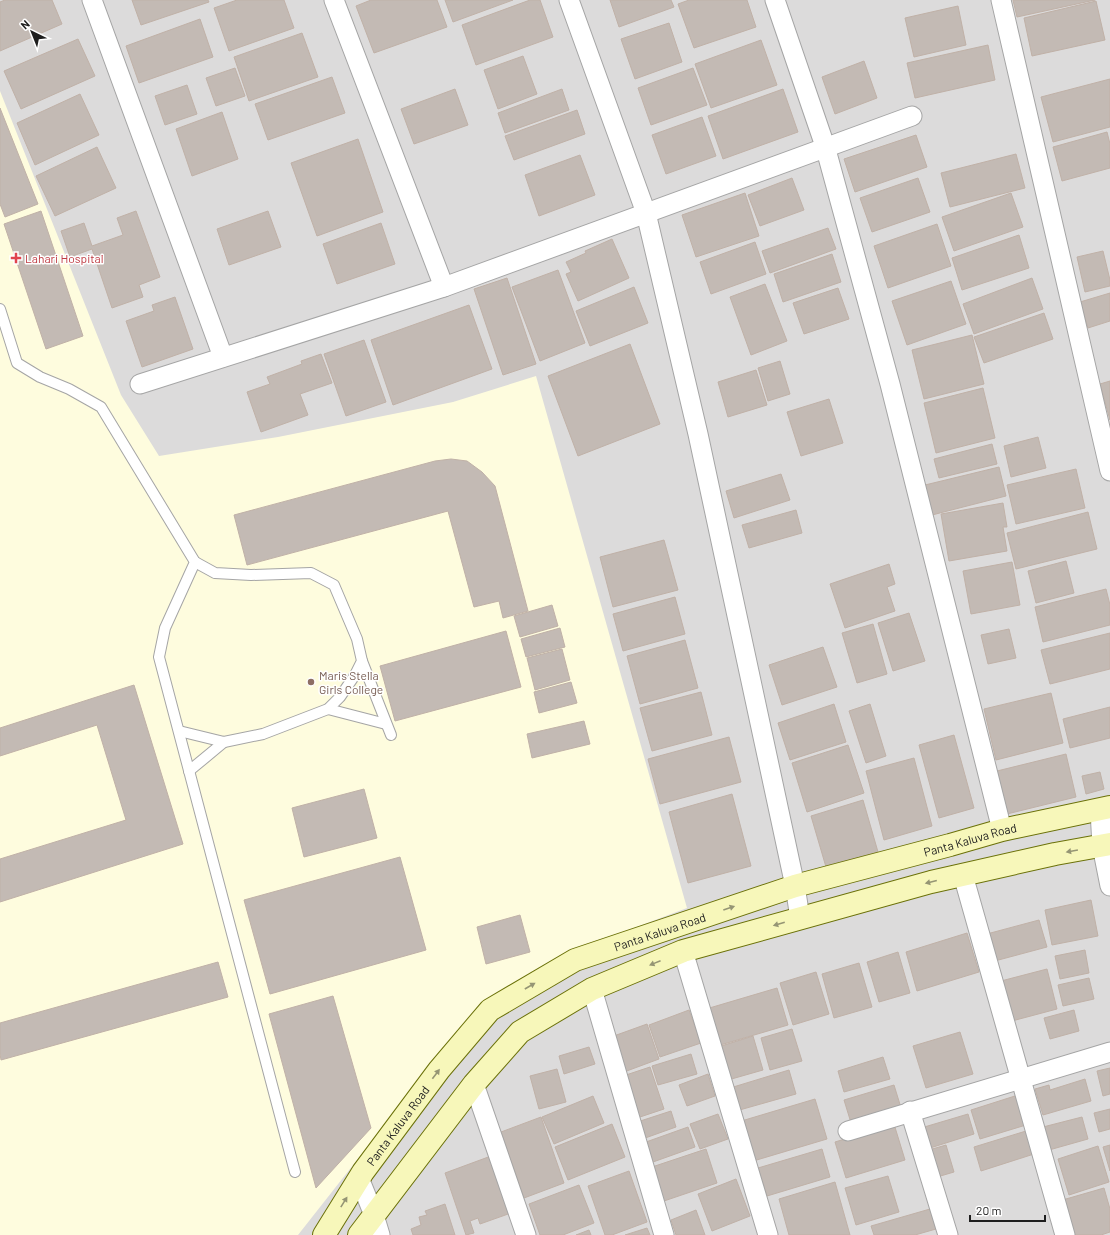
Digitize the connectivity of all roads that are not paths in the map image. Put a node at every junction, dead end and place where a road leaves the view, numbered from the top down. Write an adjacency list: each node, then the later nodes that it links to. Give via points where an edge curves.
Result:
1 (92, 0): 11 (street)
2 (334, 0): 9 (street)
3 (569, 0): 8 (street)
4 (775, 0): 7 (street)
5 (1001, 0): 13 (street)
6 (912, 116): 7 (street)
7 (825, 146): 8 (street); 23 (street, via 890,384)
8 (646, 213): 9 (street); 26 (street, via 698,434)
9 (444, 287): 11 (street)
10 (0, 309): 14 (lane, via 17,363 101,407)
11 (223, 357): 12 (street)
12 (140, 384)
13 (1110, 471)
14 (195, 562): 15 (lane, via 215,573 251,576 311,573 334,585 357,639); 18 (lane, via 165,628 160,657)
15 (362, 661): 16 (lane, via 340,697); 17 (lane)
16 (328, 709): 17 (lane); 20 (lane, via 264,734)
17 (386, 724): 19 (lane)
18 (179, 731): 20 (lane); 21 (lane)
19 (391, 735)
20 (224, 742): 21 (lane)
21 (189, 771): 36 (lane)
22 (1105, 808): 23 (street, Panta Kaluva Road); 24 (street)
23 (1002, 830): 26 (street, Panta Kaluva Road)
24 (1106, 845): 25 (street, one-way to 25); 27 (street)
25 (963, 874): 28 (street, one-way to 28); 32 (street)
26 (794, 886): 28 (street); 37 (street, Panta Kaluva Road, one-way to 26, via 439,1070 490,1010 575,960)
27 (1110, 886)
28 (800, 918): 29 (street, one-way to 29)
29 (683, 951): 30 (street, one-way to 30); 44 (street)
30 (592, 989): 33 (street, via 520,1032); 43 (street)
31 (1110, 1052): 32 (street)
32 (1022, 1079): 34 (street); 46 (street)
33 (474, 1084): 38 (street); 42 (street)
34 (910, 1111): 35 (street); 45 (street)
35 (848, 1131)
36 (295, 1172)
37 (359, 1178): 38 (street); 39 (street, Panta Kaluva Road, one-way to 37)
38 (374, 1214): 40 (street); 41 (street)
39 (324, 1235)
40 (359, 1235)
41 (380, 1235)
42 (526, 1235)
43 (664, 1235)
44 (768, 1235)
45 (948, 1235)
46 (1065, 1235)

